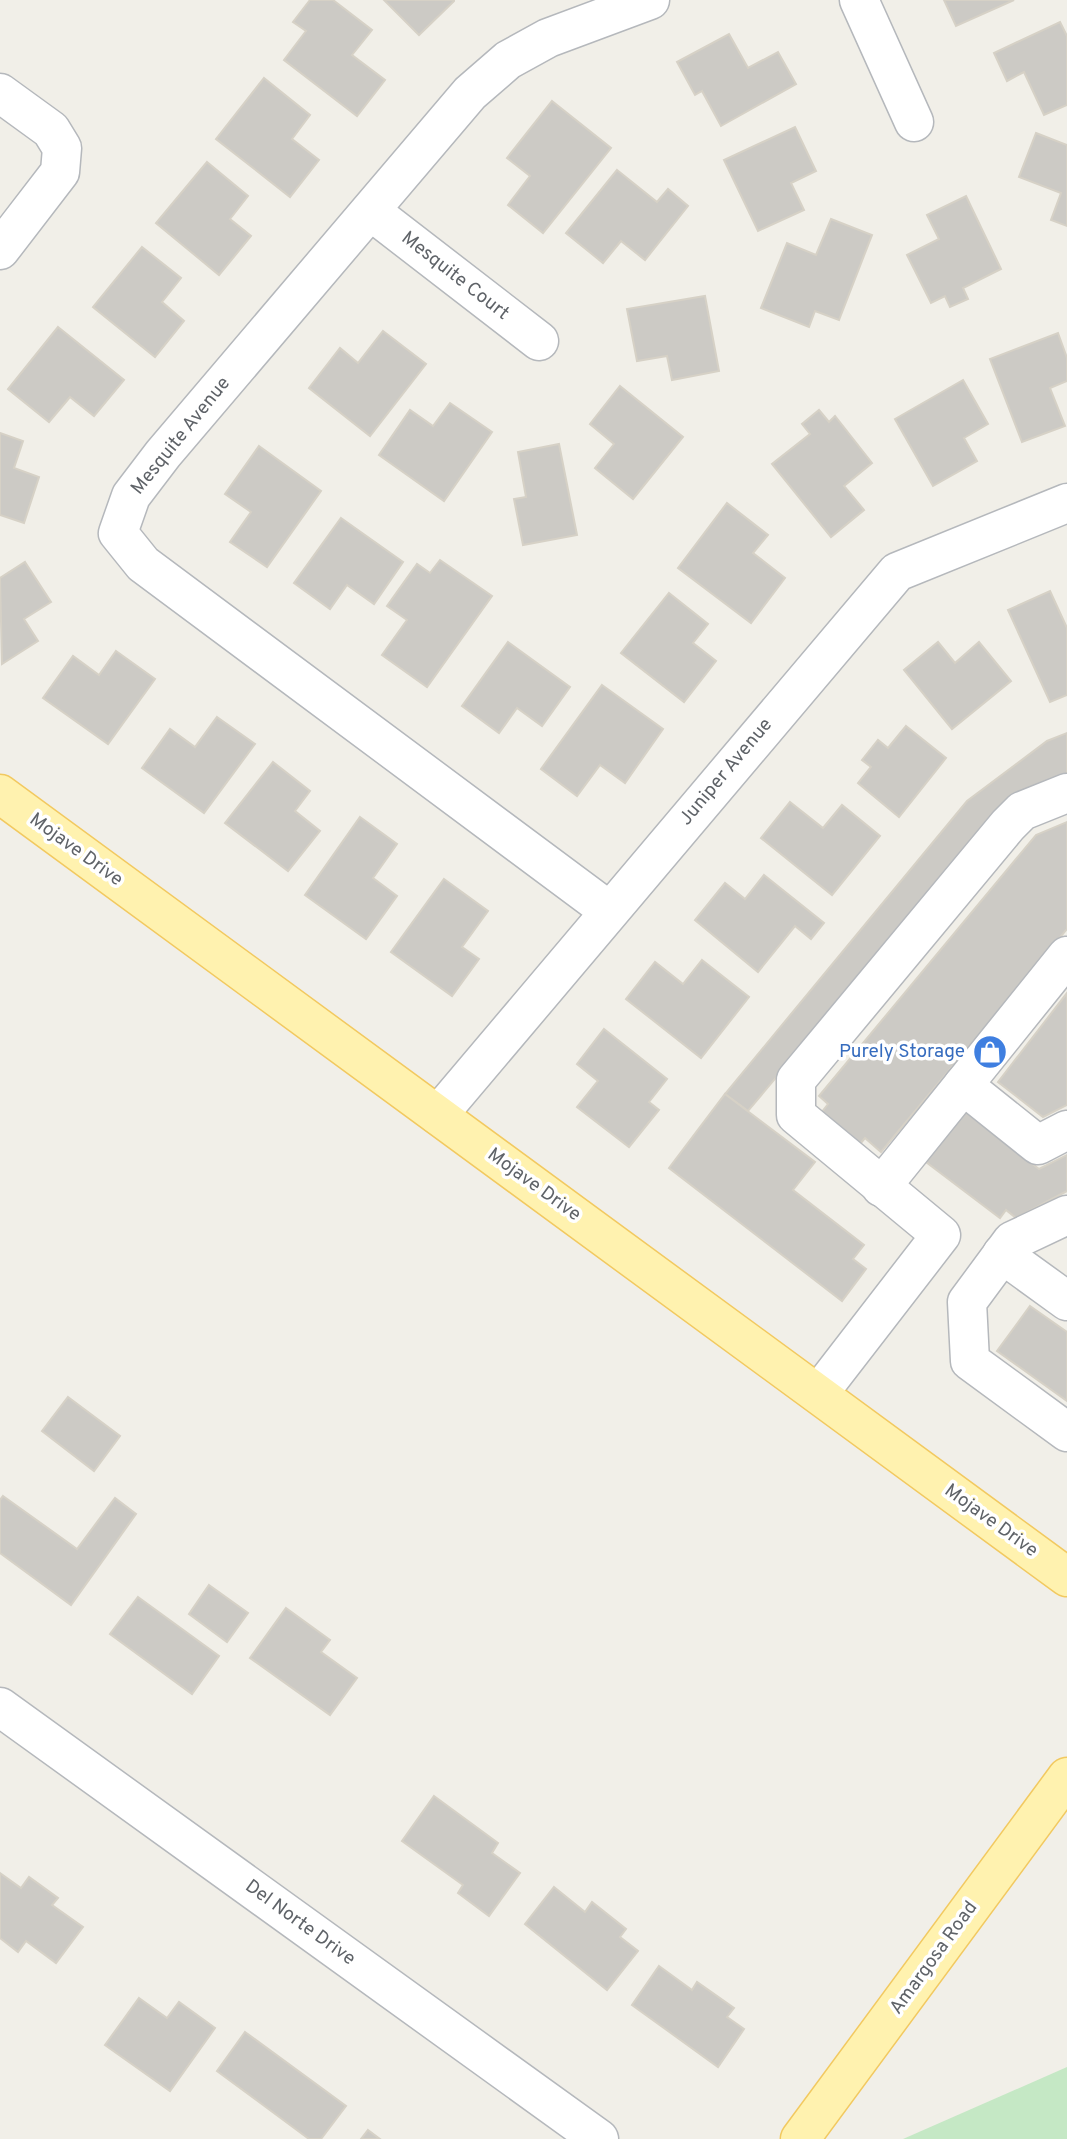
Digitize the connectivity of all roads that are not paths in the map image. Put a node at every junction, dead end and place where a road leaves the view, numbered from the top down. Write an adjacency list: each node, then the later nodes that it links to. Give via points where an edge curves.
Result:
1 (650, 0): 5 (street, Mesquite Avenue, via 548,38 508,60 470,93)
2 (859, 0): 4 (street)
3 (0, 93): 6 (street, via 51,130 62,148 60,172)
4 (914, 122)
5 (372, 212): 7 (street, Mesquite Court); 11 (street, Mesquite Avenue, via 163,454 131,496 118,533 143,564)
6 (0, 250)
7 (539, 341)
8 (1067, 503): 11 (street, Juniper Avenue, via 897,572)
9 (1067, 793): 16 (street, via 1038,802 1015,818 796,1080 796,1115)
10 (0, 794): 14 (main road, Mojave Drive)
11 (608, 910): 14 (street, Juniper Avenue)
12 (1067, 956): 13 (street)
13 (963, 1085): 15 (street, via 1038,1145); 16 (street)
14 (438, 1115): 21 (main road, Mojave Drive)
15 (1067, 1130)
16 (881, 1186): 18 (street)
17 (1067, 1215): 19 (street, via 1012,1241)
18 (941, 1235): 19 (street); 21 (street)
19 (996, 1263): 20 (street); 22 (street, via 967,1302 970,1361)
20 (1067, 1301)
21 (819, 1393): 23 (main road, Mojave Drive)
22 (1067, 1432)
23 (1067, 1577)
24 (0, 1707): 26 (street, Del Norte Drive)
25 (1067, 1777): 27 (main road, Amargosa Road)
26 (599, 2139)
27 (800, 2139)

